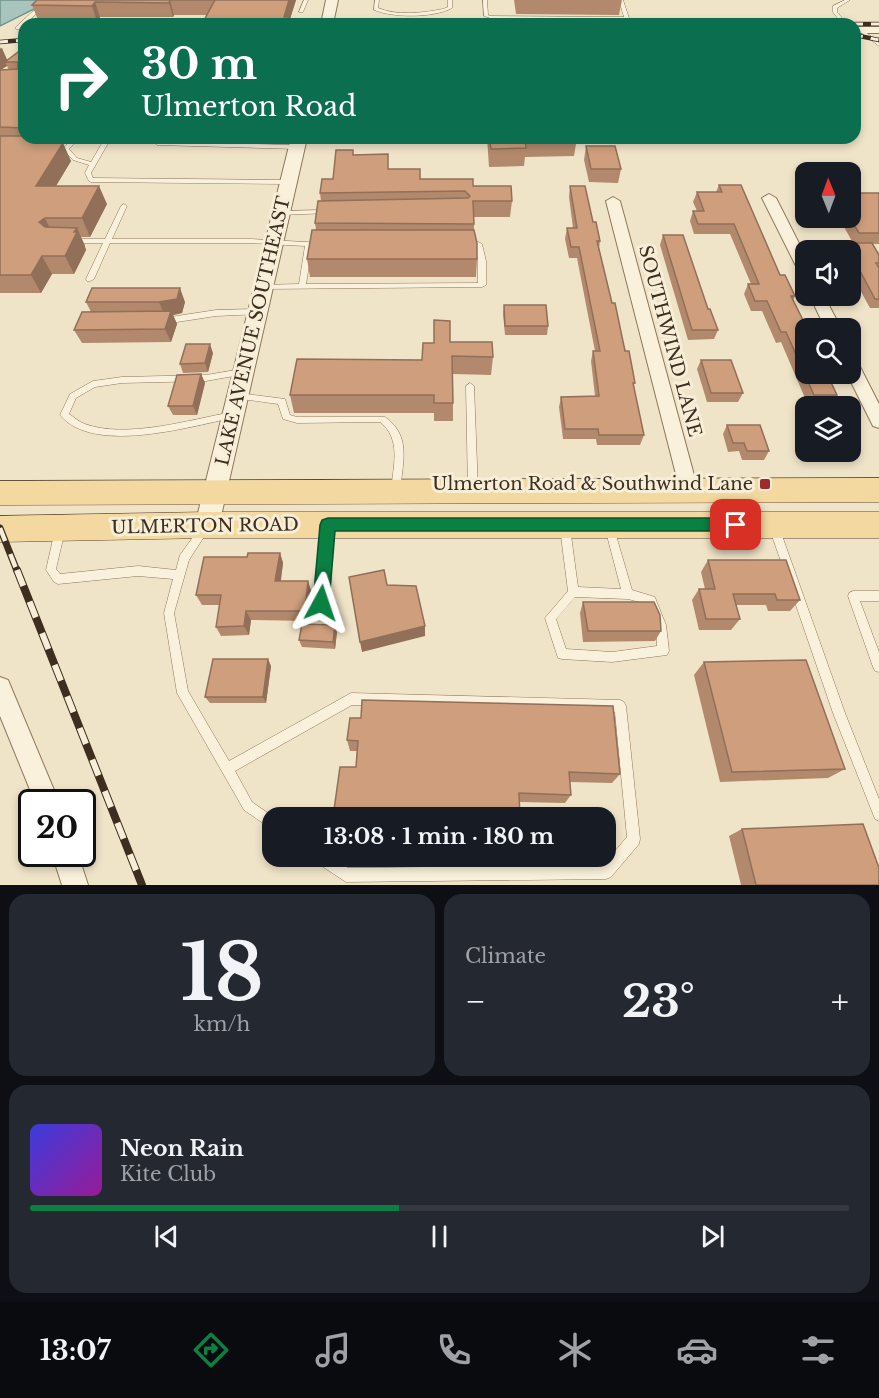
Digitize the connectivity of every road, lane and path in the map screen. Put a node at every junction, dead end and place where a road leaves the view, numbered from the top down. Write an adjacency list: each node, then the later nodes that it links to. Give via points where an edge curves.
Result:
1 (58, 0): 10 (lane)
2 (306, 0): 9 (lane)
3 (332, 0): 11 (street)
4 (377, 0): 5 (lane, via 376,9 385,13 440,12 450,8)
5 (450, 0)
6 (485, 0): 12 (lane, via 486,16 490,17)
7 (621, 0): 12 (lane)
8 (848, 0): 13 (lane, via 835,7)
9 (301, 12)
10 (29, 18)
11 (328, 18)
12 (626, 18)
13 (840, 18)
14 (861, 30): 15 (street)
15 (879, 30)
16 (861, 32): 17 (lane)
17 (879, 44)
18 (71, 144): 21 (lane)
19 (105, 144): 23 (lane)
20 (298, 144): 24 (street, LAKE AVENUE SOUTHEAST)
21 (66, 149): 22 (lane); 23 (lane, via 75,159)
22 (43, 150)
23 (93, 164): 24 (lane, via 88,174 92,180)
24 (288, 182): 29 (street, LAKE AVENUE SOUTHEAST)
25 (769, 198): 36 (street)
26 (612, 201): 47 (street, SOUTHWIND LANE)
27 (124, 206): 31 (lane)
28 (339, 212): 29 (lane)
29 (281, 213): 32 (street, LAKE AVENUE SOUTHEAST)
30 (64, 241): 31 (lane)
31 (107, 241): 32 (lane); 37 (lane)
32 (273, 244): 34 (lane); 38 (street, LAKE AVENUE SOUTHEAST)
33 (455, 244): 39 (lane, via 478,244 482,285)
34 (309, 245): 35 (lane); 39 (lane)
35 (327, 245)
36 (795, 250)
37 (90, 279)
38 (263, 287): 39 (lane); 40 (street, LAKE AVENUE SOUTHEAST)
39 (302, 287)
40 (257, 312): 41 (lane); 42 (street, LAKE AVENUE SOUTHEAST)
41 (154, 321)
42 (242, 372): 45 (street, LAKE AVENUE SOUTHEAST); 45 (lane, via 206,378 93,384 73,396 64,415 73,424 90,429 136,433)
43 (861, 384): 46 (street)
44 (470, 386): 51 (lane)
45 (234, 406): 49 (street, LAKE AVENUE SOUTHEAST); 50 (lane, via 282,401 286,417 297,420 382,419 393,425 399,437)
46 (878, 418)
47 (689, 490): 48 (main road, ULMERTON ROAD); 51 (main road, ULMERTON ROAD)
48 (879, 490)
49 (215, 491): 50 (main road, ULMERTON ROAD); 52 (main road, ULMERTON ROAD); 54 (street, LAKE AVENUE SOUTHEAST)
50 (396, 491): 51 (main road, ULMERTON ROAD)
51 (473, 491)
52 (0, 493)
53 (879, 507): 57 (main road, via 626,509 611,514)
54 (207, 525): 55 (main road, ULMERTON ROAD); 60 (main road, ULMERTON ROAD); 62 (lane, via 184,558)
55 (328, 525): 56 (main road, ULMERTON ROAD); 66 (lane)
56 (565, 525): 57 (main road, ULMERTON ROAD); 63 (lane)
57 (609, 525): 58 (main road, ULMERTON ROAD); 64 (lane)
58 (773, 525): 59 (main road, ULMERTON ROAD); 71 (lane)
59 (879, 525)
60 (61, 528): 61 (main road, ULMERTON ROAD); 62 (lane, via 51,570 58,579 138,571)
61 (0, 529)
62 (179, 575): 69 (lane, via 170,613 183,693)
63 (573, 592): 64 (lane); 64 (lane, via 550,618 562,654 612,657 663,651 661,625 651,600)
64 (628, 594)
65 (879, 596): 67 (lane, via 853,596)
66 (321, 603)
67 (879, 667)
68 (0, 688): 70 (street)
69 (227, 769): 72 (lane, via 248,806); 73 (lane, via 351,699 620,706 634,839)
70 (42, 789)
71 (879, 815)
72 (262, 816)
73 (616, 860)
74 (69, 867): 77 (street)
75 (335, 867): 76 (lane, via 346,875 606,872)
76 (610, 867)
77 (75, 885)

